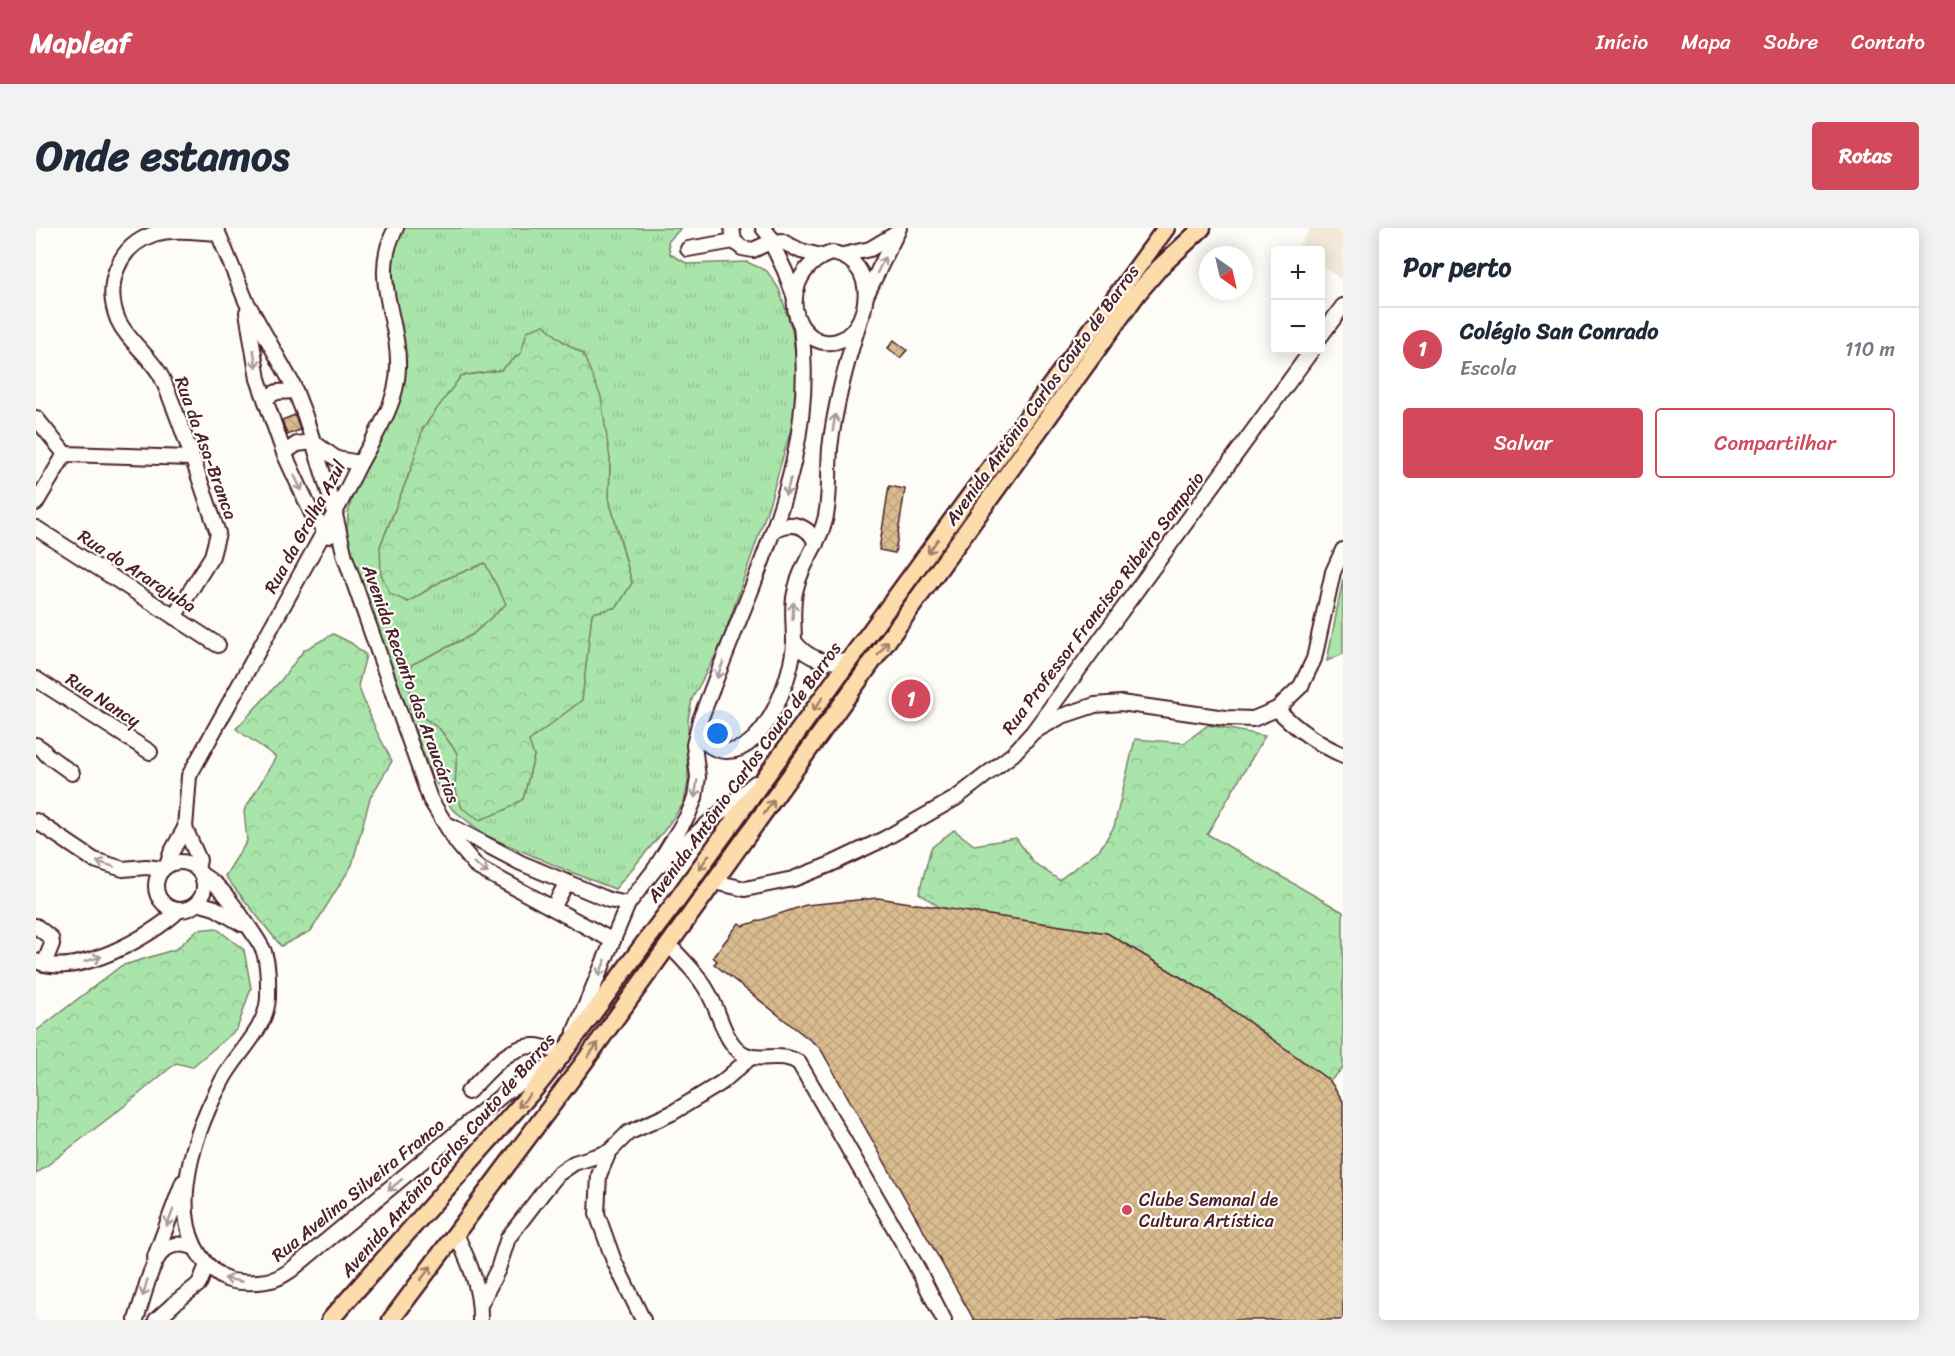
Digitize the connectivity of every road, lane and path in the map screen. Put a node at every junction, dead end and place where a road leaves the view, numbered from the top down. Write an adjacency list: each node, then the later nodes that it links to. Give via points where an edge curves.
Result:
1 (763, 228): 8 (street)
2 (1166, 228): 39 (main road, Avenida Antônio Carlos Couto de Barros, one-way to 39)
3 (1202, 228): 56 (main road, Avenida Antônio Carlos Couto de Barros, one-way to 3, via 1137,294)
4 (395, 229): 27 (street, Rua da Gralha Azul, via 385,266 385,290 395,338 396,390)
5 (217, 230): 14 (street); 26 (street, Rua da Asa-Branca, via 153,234 135,243 113,277 112,299 119,321 161,376)
6 (898, 230): 10 (street, via 870,249); 12 (street, one-way to 6)
7 (733, 234): 8 (street, via 747,250); 9 (street)
8 (775, 242): 11 (street); 13 (street)
9 (688, 249)
10 (843, 255): 11 (street); 12 (street, via 860,270)
11 (821, 256): 13 (street, via 803,273)
12 (866, 296): 16 (street)
13 (795, 300): 17 (street)
14 (246, 302): 20 (street, Avenida Recanto das Araucárias); 21 (street, Avenida Recanto das Araucárias, one-way to 21, via 258,379)
15 (1343, 306): 18 (street)
16 (859, 323): 17 (street, via 840,340 829,343 809,335); 33 (street, one-way to 16, via 827,508 830,448 840,391)
17 (801, 326): 32 (street, one-way to 32, via 805,375 802,423)
18 (1325, 330)
19 (1309, 354): 43 (street, Rua Professor Francisco Ribeiro Sampaio)
20 (295, 391): 21 (street, via 277,392); 23 (street, Avenida Recanto das Araucárias)
21 (265, 398): 24 (street, Avenida Recanto das Araucárias)
22 (36, 418): 25 (street)
23 (313, 442): 24 (street, via 297,444); 27 (street, via 337,459); 29 (street, Avenida Recanto das Araucárias)
24 (284, 453): 31 (street, Avenida Recanto das Araucárias, one-way to 31, via 312,514)
25 (65, 454): 26 (street); 28 (street)
26 (191, 458): 36 (street, Rua da Asa-Branca, via 218,533 212,556)
27 (360, 463): 29 (street, Rua da Gralha Azul)
28 (36, 502)
29 (335, 514): 31 (street, Rua da Gralha Azul); 35 (street, Avenida Recanto das Araucárias)
30 (36, 528): 36 (street, Rua do Ararajuba)
31 (325, 530): 35 (street, Avenida Recanto das Araucárias); 51 (street, Rua da Gralha Azul, via 189,776)
32 (774, 530): 33 (street, via 791,524 802,527); 42 (street, one-way to 42)
33 (816, 544): 37 (street, one-way to 33, via 795,590)
34 (1343, 550): 41 (street, via 1333,572 1314,659 1301,686)
35 (345, 557): 50 (street, Avenida Recanto das Araucárias, via 430,799)
36 (174, 617): 38 (street, Rua do Ararajuba)
37 (794, 641): 39 (street, via 817,659 831,662); 42 (street, via 779,699 749,744 723,751 711,746)
38 (218, 645)
39 (851, 658): 47 (main road, Avenida Antônio Carlos Couto de Barros, one-way to 47)
40 (36, 679): 45 (street, Rua Nancy)
41 (1277, 709): 43 (street, via 1253,718 1225,718 1121,703 1095,705 1062,716); 46 (street, via 1292,725)
42 (698, 732): 53 (street, one-way to 53, via 693,752 698,777 695,798)
43 (1033, 732): 56 (street, Rua Professor Francisco Ribeiro Sampaio, via 1013,754 956,798 829,865 793,879 746,889)
44 (36, 745): 48 (street)
45 (150, 752)
46 (1343, 755)
47 (772, 767): 53 (street); 66 (main road, Avenida Antônio Carlos Couto de Barros, one-way to 66)
48 (72, 773)
49 (36, 821): 52 (street, one-way to 49, via 123,869 94,861)
50 (445, 823): 55 (street, Avenida Recanto das Araucárias); 59 (street, Avenida Recanto das Araucárias, one-way to 59, via 477,867)
51 (185, 828): 52 (street, Rua da Gralha Azul); 54 (street, Rua da Gralha Azul, via 199,860)
52 (165, 868): 54 (street, via 182,862 192,864); 60 (street, via 156,888 165,905)
53 (655, 869): 58 (street)
54 (199, 872): 57 (street, via 205,890); 62 (street, Rua Avelino Silveira Franco, via 220,889)
55 (567, 882): 58 (street, Avenida Recanto das Araucárias); 59 (street)
56 (714, 882): 64 (main road, Avenida Antônio Carlos Couto de Barros)
57 (198, 903): 60 (street); 62 (street, Rua Avelino Silveira Franco)
58 (628, 904): 63 (street)
59 (553, 908): 63 (street, Avenida Recanto das Araucárias)
60 (178, 910): 65 (street, one-way to 60, via 65,965 93,960 138,938)
61 (36, 926): 65 (street, via 51,938 52,944)
62 (249, 928): 70 (street, Rua Avelino Silveira Franco, via 264,950 268,1001 258,1030 223,1079)
63 (613, 941): 66 (street, one-way to 66)
64 (669, 945): 67 (street, via 692,969 711,998 729,1039); 71 (main road, Avenida Antônio Carlos Couto de Barros, one-way to 64)
65 (40, 963)
66 (563, 1054): 68 (street, via 538,1046 511,1052); 74 (street, Rua Avelino Silveira Franco, one-way to 74, via 506,1092 291,1270 272,1280 238,1282 224,1279); 78 (main road, Avenida Antônio Carlos Couto de Barros, one-way to 78)
67 (750, 1058): 69 (street, via 721,1083 672,1113 628,1133); 82 (street, via 791,1058 799,1063)
68 (468, 1092)
69 (609, 1152): 75 (street, via 574,1163 558,1174 508,1238); 81 (street, via 599,1175 597,1214 614,1261)
70 (187, 1172): 72 (street, Rua Avelino Silveira Franco, via 186,1210); 73 (street, one-way to 73)
71 (456, 1234): 75 (street, via 473,1270); 79 (main road, Avenida Antônio Carlos Couto de Barros, one-way to 71)
72 (194, 1247): 73 (street, via 185,1244 165,1248); 74 (street, Rua Avelino Silveira Franco)
73 (153, 1264): 76 (street, one-way to 76)
74 (207, 1265): 77 (street, via 199,1284)
75 (481, 1303): 80 (street)
76 (136, 1320)
77 (156, 1320)
78 (330, 1320)
79 (391, 1320)
80 (480, 1320)
81 (643, 1320)
82 (944, 1320)

